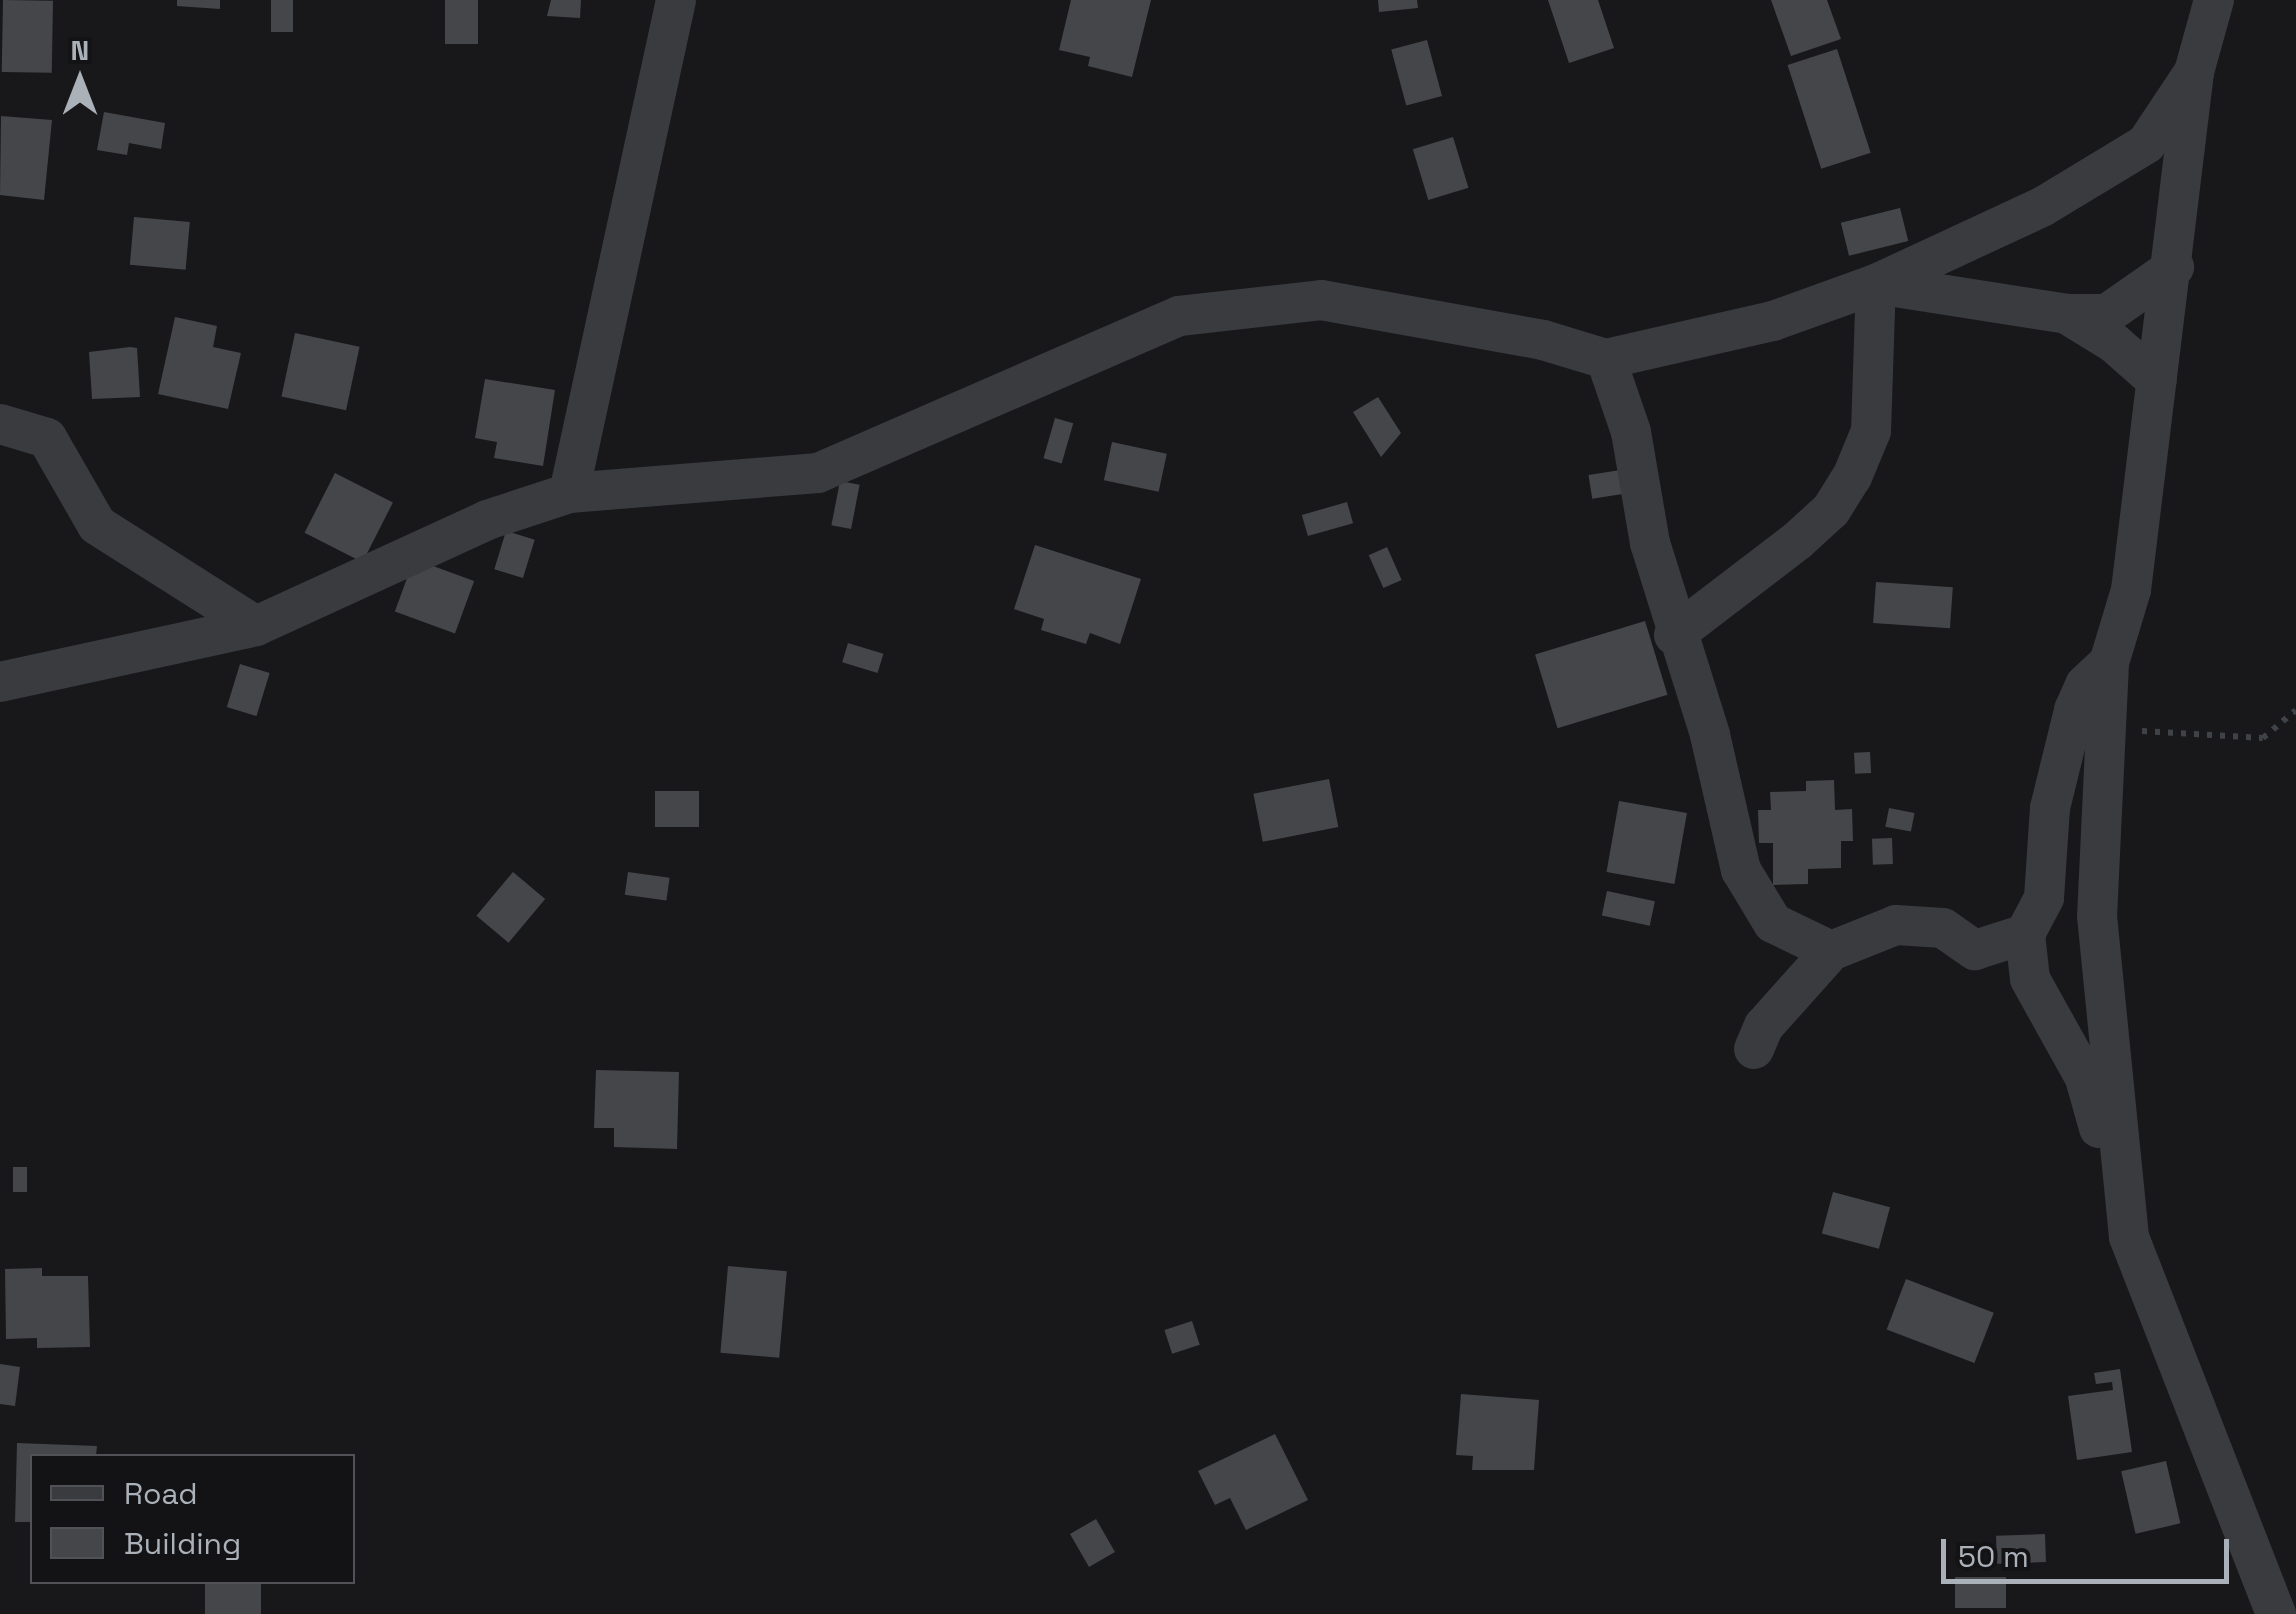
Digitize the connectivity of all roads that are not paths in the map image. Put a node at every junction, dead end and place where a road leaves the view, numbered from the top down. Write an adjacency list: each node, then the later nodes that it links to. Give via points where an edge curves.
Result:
1 (676, 0): 10 (street)
2 (2214, 0): 3 (street)
3 (2194, 72): 4 (street); 5 (street, via 2146,144 2042,206)
4 (2174, 267): 6 (street, via 2107,314); 8 (street)
5 (1876, 284): 6 (street); 7 (street, via 1773,321); 12 (street, via 1871,431 1852,477 1831,510 1797,541)
6 (2067, 314): 8 (street)
7 (1606, 359): 10 (street, via 1543,340 1321,300 1179,316 818,473); 12 (street, via 1631,432)
8 (2157, 381): 13 (street, via 2131,590)
9 (0, 424): 11 (street, via 47,438 97,525)
10 (569, 493): 11 (street, via 487,520)
11 (256, 626): 14 (street)
12 (1674, 635): 16 (street, via 1710,735 1741,870 1773,923)
13 (2109, 663): 15 (street, via 2084,685 2074,710 2050,808 2044,898); 18 (street, via 2097,916)
14 (0, 682)
15 (2024, 934): 16 (street, via 1975,950 1943,928 1896,925); 18 (street, via 2030,979 2085,1078)
16 (1831, 952): 17 (street, via 1764,1026)
17 (1754, 1049)
18 (2129, 1237): 19 (street)
19 (2276, 1614)

